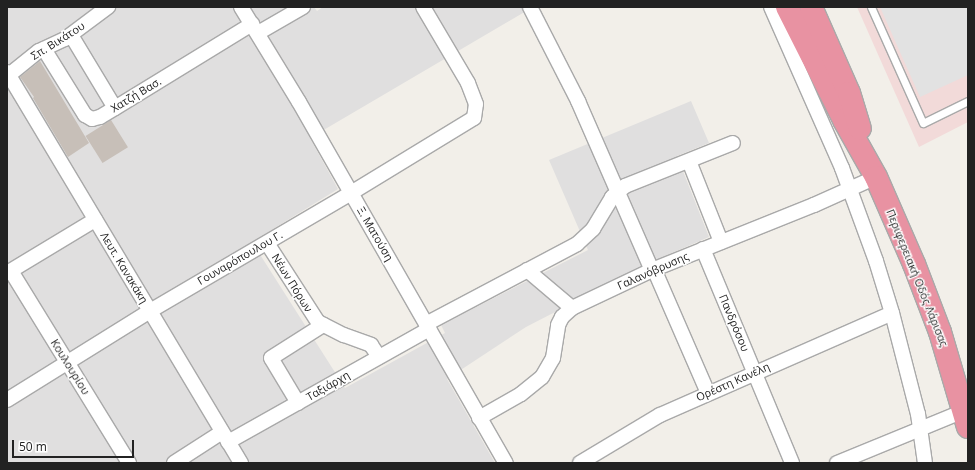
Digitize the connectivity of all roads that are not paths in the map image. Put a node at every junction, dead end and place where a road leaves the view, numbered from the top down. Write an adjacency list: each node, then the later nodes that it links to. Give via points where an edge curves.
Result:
1 (108, 7): 11 (street, Σπ. Βικάτου)
2 (241, 7): 10 (street, Ξ. Ματούση)
3 (303, 7): 10 (street, Χατζή Βασ.)
4 (423, 7): 21 (street, Γουναρόπουλου Γ., via 468,83 476,104 474,118)
5 (771, 7): 19 (street)
6 (787, 7): 18 (highway, Περιφερειακή Οδός Λάρισας)
7 (871, 7): 14 (lane, via 923,123)
8 (537, 9): 20 (street)
9 (817, 9): 18 (highway, Περιφερειακή Οδός Λάρισας, via 825,39 849,93)
10 (255, 28): 15 (street, Χατζή Βασ.); 21 (street, Ξ. Ματούση)
11 (71, 35): 12 (street, Σπ. Βικάτου); 15 (street)
12 (44, 49): 13 (street, Σπ. Βικάτου); 15 (street, Χατζή Βασ., via 85,115 96,118)
13 (8, 74): 22 (street, Λευτ. Κανακάκη)
14 (968, 101)
15 (115, 108)
16 (733, 143): 17 (street)
17 (689, 160): 20 (street); 23 (street)
18 (876, 177): 19 (street, Γαλανόβρυσης); 41 (highway, Περιφερειακή Οδός Λάρισας, via 928,299)
19 (850, 188): 23 (street, Γαλανόβρυσης); 31 (street)
20 (618, 191): 26 (street, Ταξιάρχη, via 586,237); 27 (street)
21 (351, 193): 24 (street, Γουναρόπουλου Γ.); 33 (street, Ξ. Ματούση)
22 (95, 220): 28 (street); 30 (street, Λευτ. Κανακάκη)
23 (721, 242): 25 (street, Γαλανόβρυσης)
24 (267, 243): 30 (street, Γουναρόπουλου Γ.); 32 (street, Νέων Πόρων, via 314,318)
25 (703, 249): 27 (street, Γαλανόβρυσης); 36 (street, Πανδρόσου)
26 (527, 270): 29 (street); 33 (street, Ταξιάρχη)
27 (653, 270): 29 (street, Γαλανόβρυσης); 37 (street)
28 (9, 272): 35 (street, Κουλουρίου)
29 (572, 308): 40 (street, Γαλανόβρυσης, via 558,325 553,358 542,377 526,391)
30 (150, 310): 35 (street, Γουναρόπουλου Γ.); 43 (street, Λευτ. Κανακάκη)
31 (892, 313): 36 (street, Ορέστη Κανέλη); 42 (street)
32 (323, 325): 34 (street, Νέων Πόρων, via 371,345); 39 (street, via 271,358)
33 (427, 326): 34 (street, Ταξιάρχη); 40 (street, Ξ. Ματούση)
34 (379, 357): 39 (street, Ταξιάρχη)
35 (67, 362): 38 (street, Γουναρόπουλου Γ.); 44 (street, Κουλουρίου)
36 (755, 372): 37 (street, Ορέστη Κανέλη); 49 (street, Πανδρόσου)
37 (708, 393): 48 (street, Ορέστη Κανέλη, via 660,415)
38 (7, 400)
39 (298, 403): 43 (street, Ταξιάρχη)
40 (479, 418): 47 (street, Ξ. Ματούση)
41 (966, 419): 42 (street)
42 (921, 429): 50 (street); 51 (street)
43 (225, 437): 45 (street, Ταξιάρχη); 46 (street, Λευτ. Κανακάκη)
44 (126, 462)
45 (174, 463)
46 (241, 463)
47 (506, 463)
48 (580, 463)
49 (792, 463)
50 (837, 463)
51 (925, 463)

